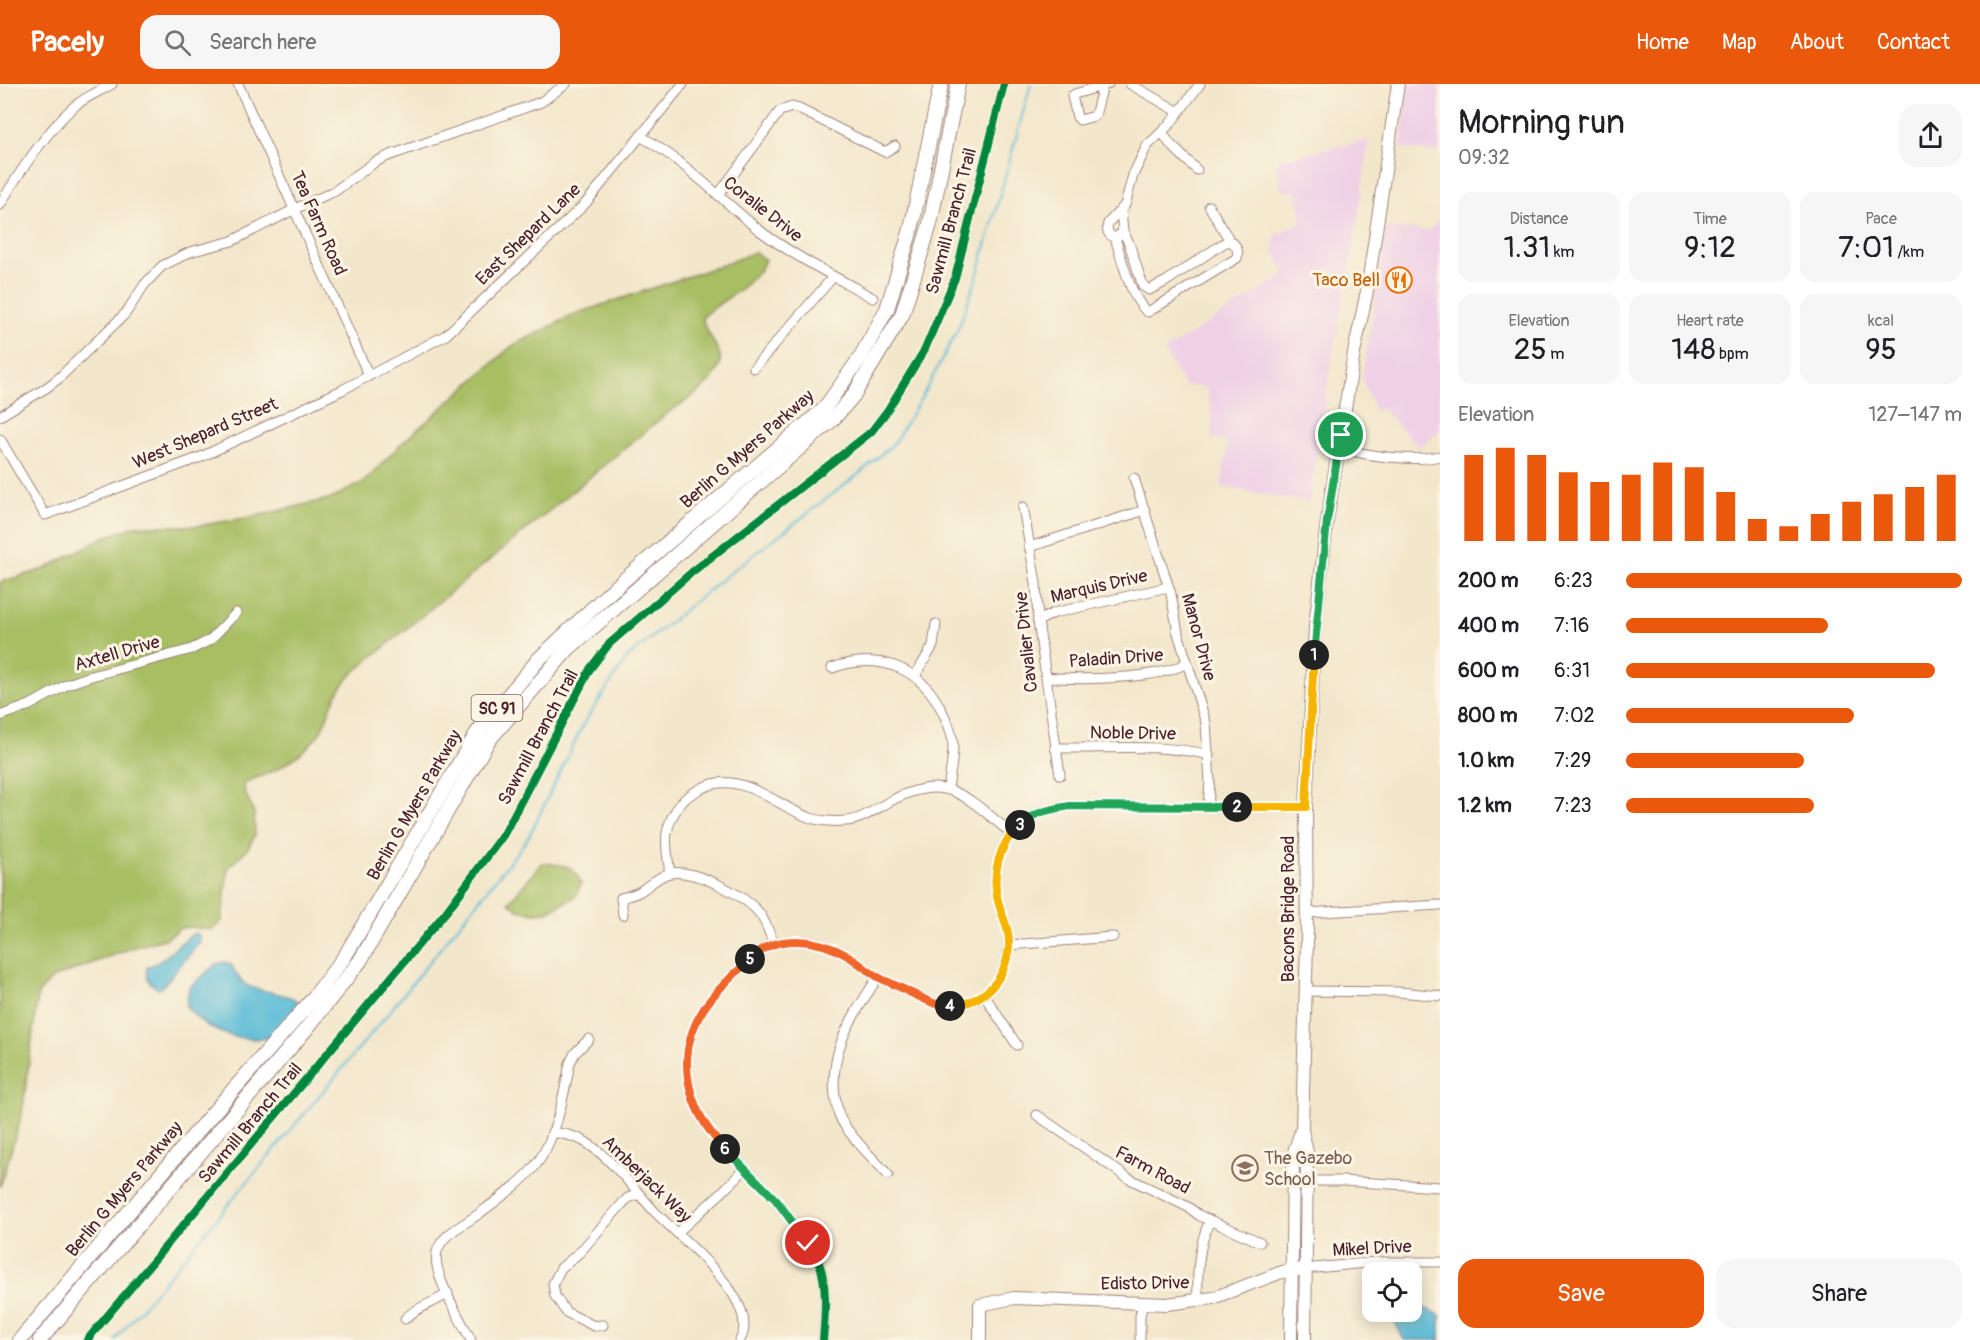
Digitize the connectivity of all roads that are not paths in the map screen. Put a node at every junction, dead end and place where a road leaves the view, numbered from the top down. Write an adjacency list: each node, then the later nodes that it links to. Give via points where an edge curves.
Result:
1 (112, 84): 18 (street, via 76,105 61,120)
2 (238, 84): 20 (street, Tea Farm Road)
3 (566, 84): 20 (street, via 541,102 388,156 335,191)
4 (683, 84): 13 (street, East Shepard Lane)
5 (933, 84): 16 (main road)
6 (941, 84): 16 (main road, Berlin G Myers Parkway / SC 91)
7 (960, 84): 33 (main road, Berlin G Myers Parkway / SC 91, via 930,224 902,315 853,396)
8 (1130, 84): 11 (street)
9 (1200, 84): 11 (street)
10 (1398, 84): 36 (main road, Bacons Bridge Road)
11 (1179, 112): 12 (street)
12 (1162, 132): 15 (street); 21 (street, via 1150,141 1138,163)
13 (640, 136): 17 (street, Coralie Drive); 32 (street, East Shepard Lane, via 585,204 446,335)
14 (895, 146): 17 (street, via 885,152 792,107 780,111)
15 (1197, 170)
16 (922, 176): 33 (main road, Berlin G Myers Parkway / SC 91, via 887,309)
17 (718, 195): 27 (street, Coralie Drive, via 784,248)
18 (0, 205)
19 (1209, 206): 24 (street)
20 (294, 209): 32 (street, Tea Farm Road); 34 (street, via 232,241 190,252 162,266 125,314 58,379)
21 (1121, 210): 22 (street); 23 (street, via 1108,223 1109,236)
22 (1123, 232): 23 (street); 26 (street, via 1146,289 1152,290)
23 (1115, 238): 29 (street, via 1131,287 1145,311)
24 (1230, 241): 25 (street); 28 (street, via 1237,249 1237,258)
25 (1191, 264): 26 (street); 28 (street)
26 (1178, 273): 29 (street)
27 (833, 277): 30 (street, Coralie Drive); 31 (street)
28 (1202, 280): 29 (street)
29 (1188, 288)
30 (873, 298)
31 (754, 368)
32 (369, 376): 35 (street, West Shepard Street, via 201,457 45,515)
33 (829, 414): 72 (main road, Berlin G Myers Parkway / SC 91, via 610,592 538,659 477,733 345,956 312,1000); 74 (main road, Berlin G Myers Parkway / SC 91, via 561,657 488,741 360,961)
34 (0, 416)
35 (0, 439)
36 (1339, 447): 37 (street, via 1409,459); 56 (main road, Bacons Bridge Road, via 1315,627)
37 (1440, 456)
38 (1134, 478): 40 (street, Manor Drive)
39 (1023, 507): 41 (street, Cavalier Drive)
40 (1144, 510): 41 (street); 42 (street, Manor Drive)
41 (1029, 546): 44 (street, Cavalier Drive)
42 (1168, 587): 44 (street, Marquis Drive, via 1054,613); 46 (street, Manor Drive)
43 (236, 612): 50 (street, Axtell Drive, via 210,640 192,649 88,677)
44 (1038, 621): 49 (street, Cavalier Drive)
45 (936, 624): 48 (street, via 933,646)
46 (1187, 662): 49 (street, Paladin Drive, via 1178,669 1153,674); 52 (street, Manor Drive, via 1206,723)
47 (832, 668): 48 (street, via 868,661 888,664)
48 (915, 676): 54 (street, via 941,706 950,727 953,746)
49 (1046, 677): 51 (street, Cavalier Drive)
50 (0, 716)
51 (1055, 748): 52 (street, Noble Drive, via 1156,749); 53 (street, Cavalier Drive)
52 (1209, 755): 55 (street, Manor Drive)
53 (1060, 775)
54 (948, 788): 57 (street); 58 (street, via 906,792 862,817 846,821 810,818 732,783 709,785 687,796 666,830)
55 (1208, 807): 56 (street); 57 (street, via 1070,806 1028,818)
56 (1306, 807): 60 (main road, Bacons Bridge Road)
57 (1011, 833): 64 (street, via 999,853 996,876)
58 (670, 873): 61 (street, via 621,898); 63 (street, via 705,879 746,901 760,915)
59 (1440, 905): 60 (street)
60 (1307, 913): 66 (main road, Bacons Bridge Road)
61 (623, 915)
62 (1113, 937): 64 (street)
63 (774, 944): 65 (street, via 791,940 831,947); 76 (street, via 755,954 711,999 700,1015 686,1064 689,1090 700,1117)
64 (1009, 945): 67 (street, via 996,980)
65 (878, 977): 67 (street, via 931,1003 947,1006 966,1004); 77 (street, via 841,1041 834,1084 837,1112 845,1126)
66 (1305, 991): 68 (street); 73 (main road, Bacons Bridge Road)
67 (984, 995): 70 (street)
68 (1440, 996)
69 (589, 1039): 75 (street, via 570,1063)
70 (1017, 1045)
71 (1037, 1114): 81 (street, Farm Road, via 1128,1178)
72 (206, 1121): 74 (main road); 92 (main road, Berlin G Myers Parkway / SC 91)
73 (1302, 1130): 78 (main road, Bacons Bridge Road, via 1307,1152); 86 (main road, Bacons Bridge Road, via 1293,1155)
74 (218, 1132): 93 (main road, Berlin G Myers Parkway / SC 91)
75 (552, 1132): 80 (street, Amberjack Way, via 585,1142); 87 (street, via 539,1160 524,1177 441,1244 436,1265)
76 (745, 1168): 82 (street); 96 (street, via 787,1214 817,1258 824,1285)
77 (888, 1175)
78 (1306, 1181): 79 (street); 85 (main road, Bacons Bridge Road)
79 (1440, 1187)
80 (639, 1194): 82 (street, Amberjack Way); 91 (street, via 628,1198 554,1279 553,1290 562,1308 594,1326)
81 (1210, 1220): 83 (street, Farm Road); 88 (street, via 1196,1269)
82 (677, 1233): 95 (street, Amberjack Way, via 705,1259 739,1306 744,1321)
83 (1260, 1242)
84 (1440, 1262): 85 (street, Mikel Drive, via 1376,1262)
85 (1305, 1269): 86 (main road, Edisto Drive); 100 (main road, Bacons Bridge Road)
86 (1291, 1271): 88 (main road, Edisto Drive); 99 (main road, Bacons Bridge Road)
87 (448, 1293): 90 (street, via 414,1309); 94 (street)
88 (1198, 1300): 89 (main road, Edisto Drive)
89 (1143, 1303): 97 (main road, Edisto Drive, via 1014,1298 980,1305); 98 (street)
90 (405, 1319)
91 (603, 1325)
92 (20, 1340)
93 (40, 1340)
94 (471, 1340)
95 (740, 1340)
96 (823, 1340)
97 (980, 1340)
98 (1140, 1340)
99 (1291, 1340)
100 (1305, 1340)

